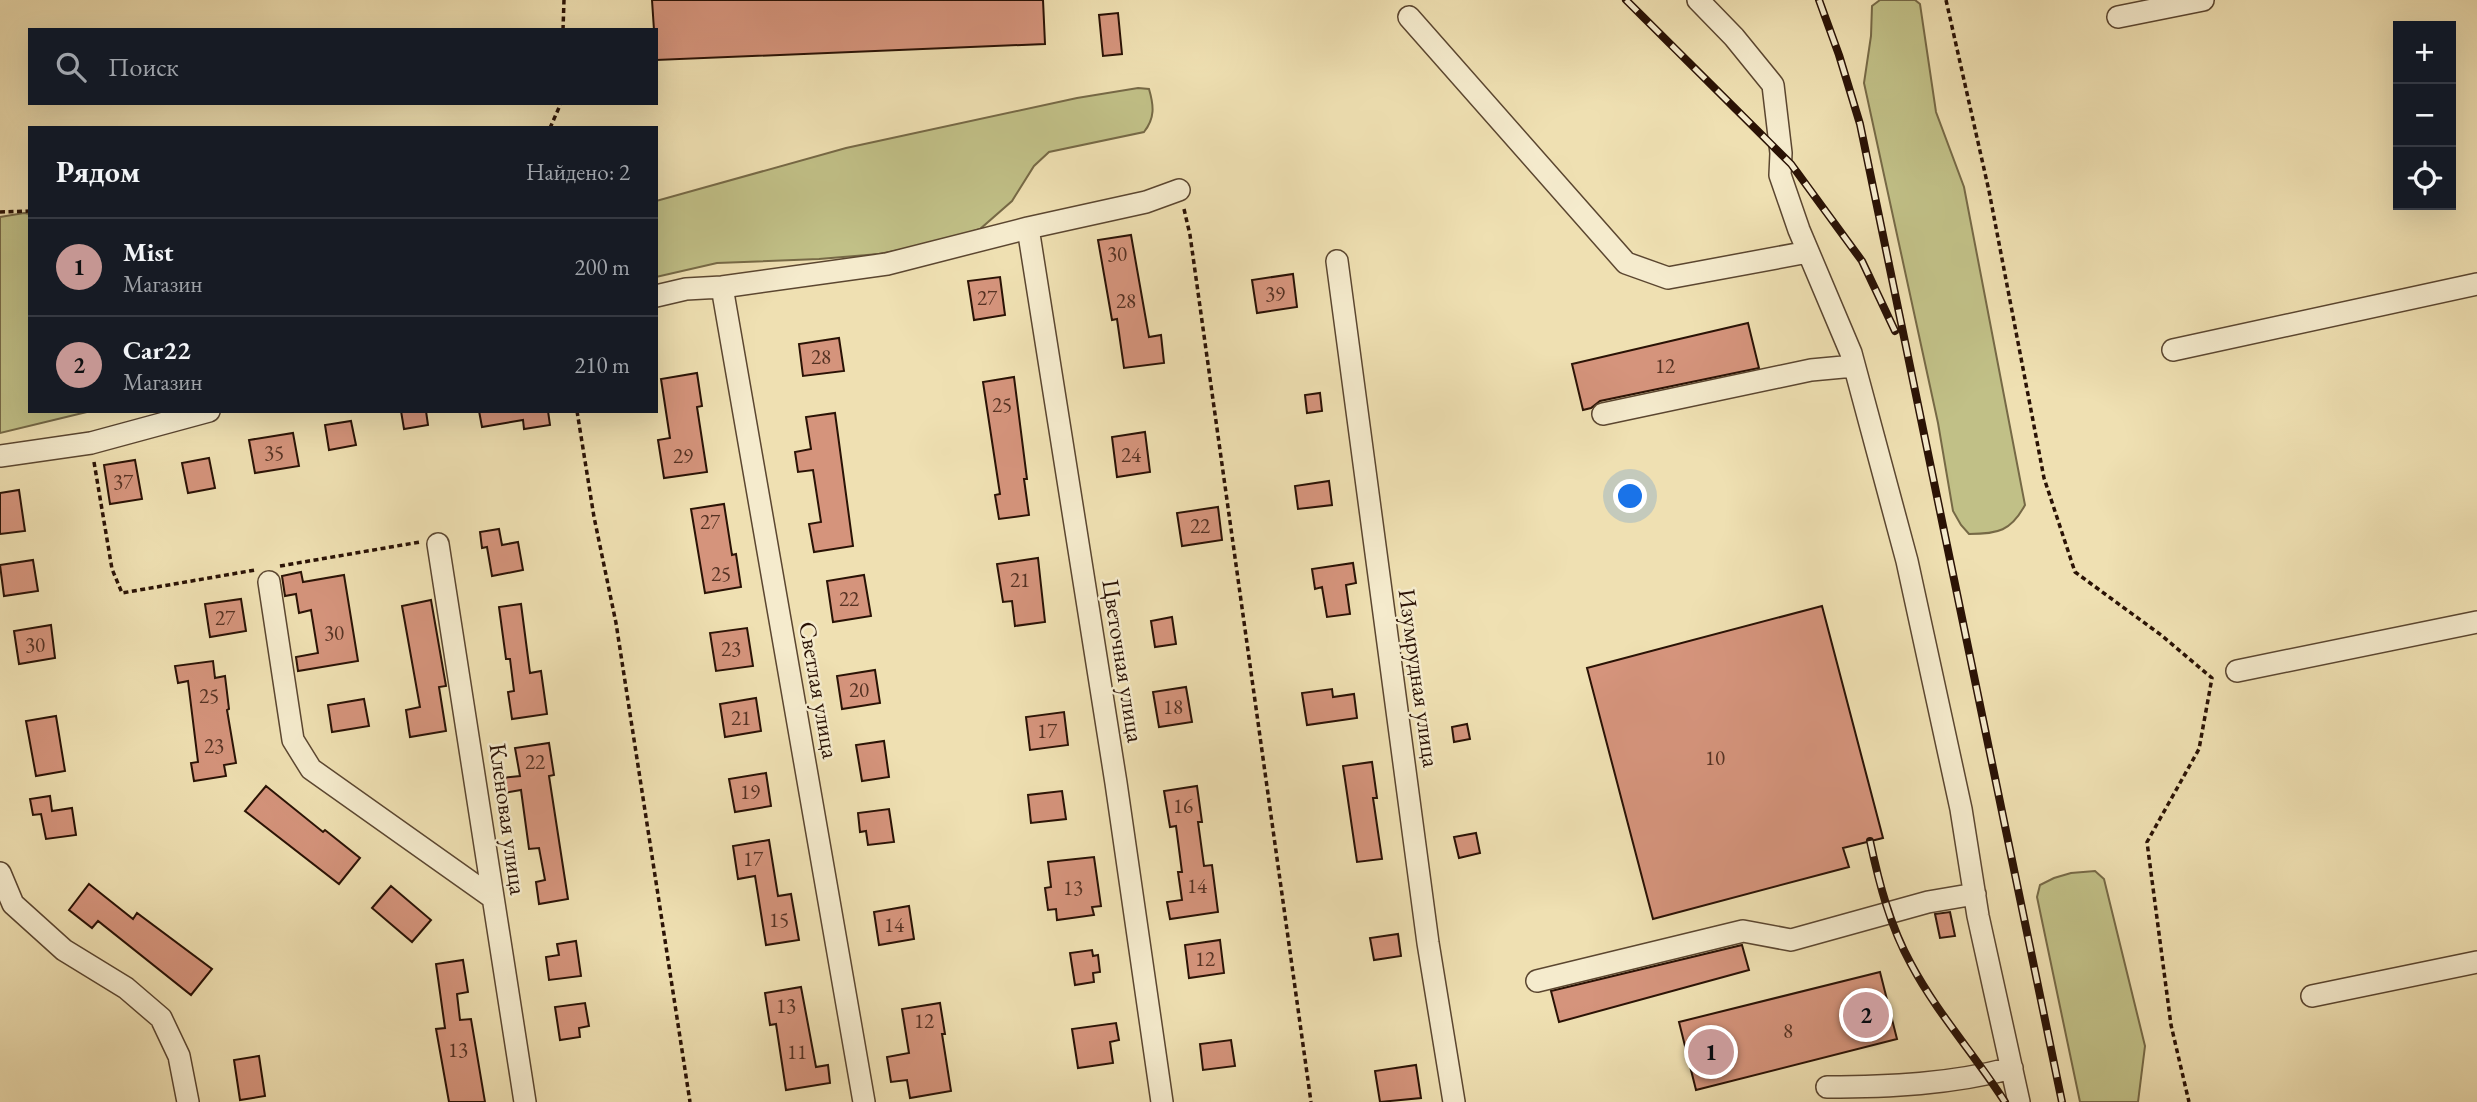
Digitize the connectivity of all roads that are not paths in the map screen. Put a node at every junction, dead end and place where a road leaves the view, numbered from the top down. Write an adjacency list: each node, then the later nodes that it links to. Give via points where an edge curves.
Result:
1 (1698, 0): 7 (street, via 1773,85 1780,175)
2 (2203, 0): 4 (street)
3 (1409, 17): 7 (street, via 1626,263 1668,278)
4 (2118, 17)
5 (1179, 190): 6 (street, via 1146,202)
6 (1028, 228): 10 (street, via 887,264); 32 (street, Цветочная улица)
7 (1808, 252): 13 (street)
8 (1337, 261): 33 (street, Изумрудная улица, via 1426,929)
9 (2477, 284): 12 (street)
10 (722, 288): 11 (street); 31 (street, Светлая улица)
11 (658, 296)
12 (2173, 350)
13 (1854, 366): 15 (street, via 1811,370); 22 (street, via 1910,574)
14 (202, 413): 16 (street, via 91,443)
15 (1603, 414)
16 (0, 456)
17 (438, 544): 23 (street, Кленовая улица)
18 (268, 582): 23 (street, via 293,740 311,769)
19 (2477, 622): 20 (street)
20 (2237, 671)
21 (0, 873): 29 (street, via 13,904 64,950 126,988 160,1018 179,1056)
22 (1975, 894): 25 (street, via 1928,902 1791,940 1743,931); 27 (street)
23 (493, 898): 30 (street, Кленовая улица)
24 (2477, 962): 26 (street)
25 (1536, 981)
26 (2312, 996)
27 (2012, 1068): 28 (street, via 1971,1078); 34 (street)
28 (1827, 1087)
29 (188, 1102)
30 (525, 1102)
31 (864, 1102)
32 (1162, 1102)
33 (1454, 1102)
34 (2019, 1102)

